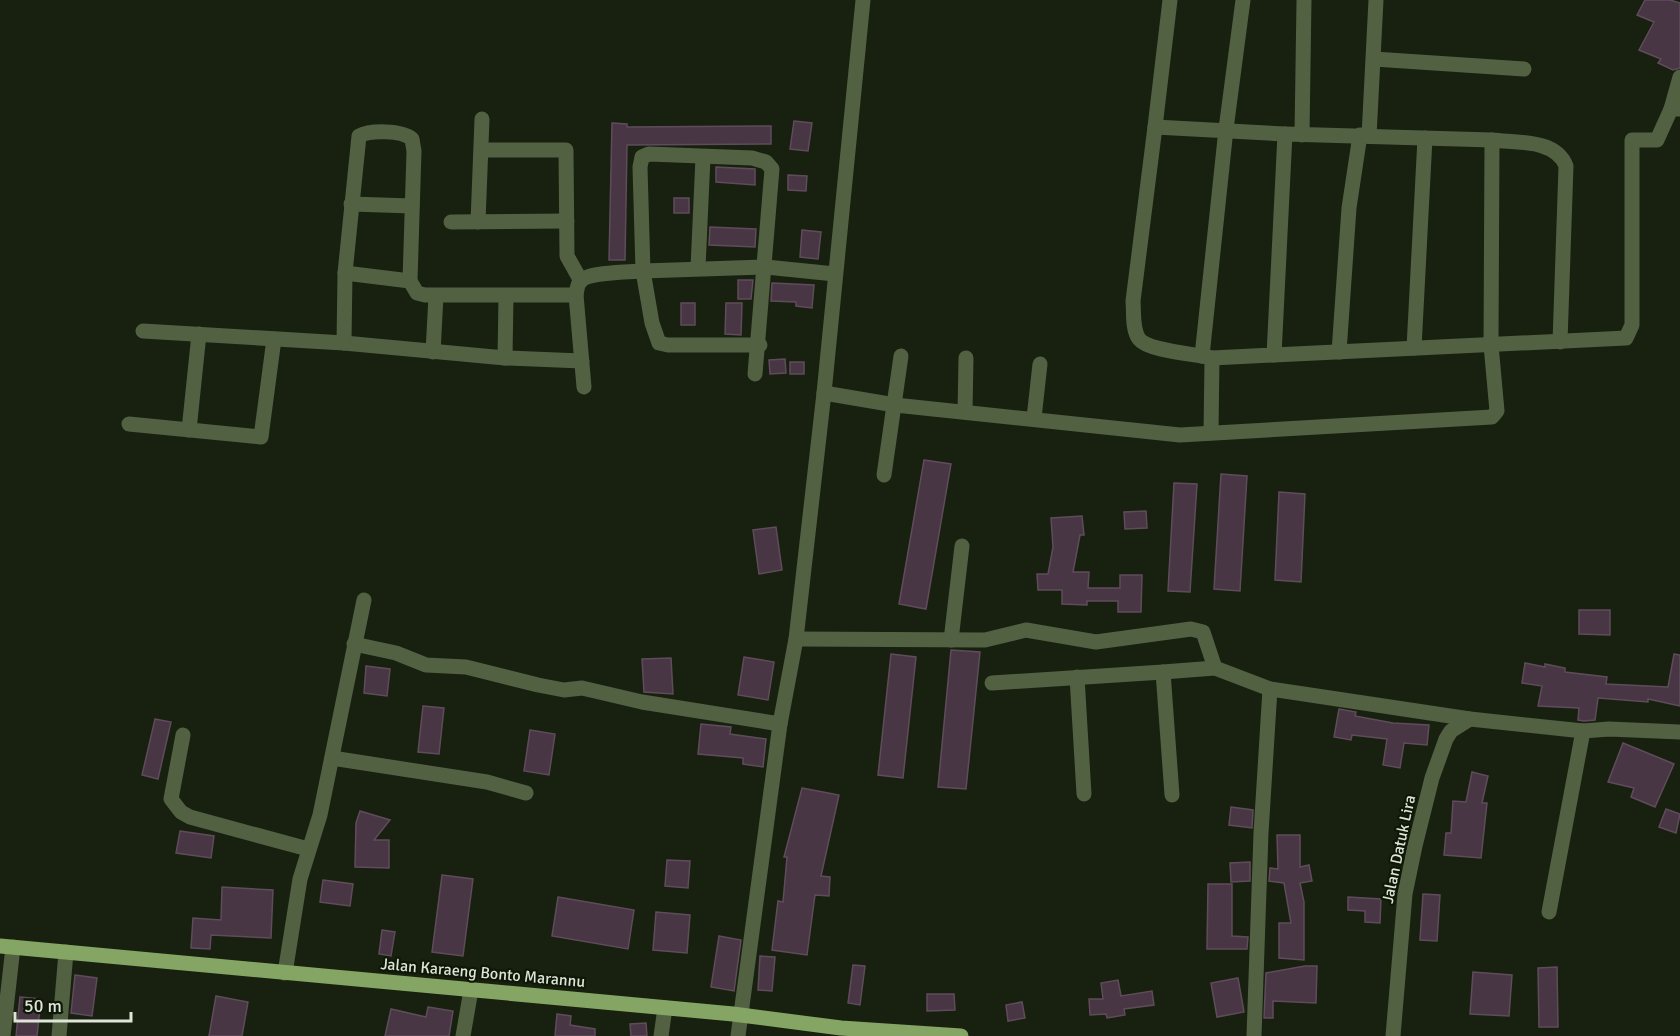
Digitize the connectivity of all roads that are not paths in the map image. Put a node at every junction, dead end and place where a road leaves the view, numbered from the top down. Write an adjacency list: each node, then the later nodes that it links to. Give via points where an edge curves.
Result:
1 (863, 0): 29 (street)
2 (1170, 0): 11 (street)
3 (1243, 0): 12 (street)
4 (1304, 0): 14 (street)
5 (1376, 0): 6 (street)
6 (1374, 59): 7 (street); 15 (street)
7 (1524, 69)
8 (1680, 77): 9 (street)
9 (1676, 109): 37 (street, via 1657,140 1632,140 1632,330 1621,340)
10 (482, 119): 18 (street)
11 (1155, 127): 12 (street); 46 (street, via 1133,301 1135,329 1139,339 1152,347)
12 (1226, 129): 13 (street); 46 (street)
13 (1285, 134): 14 (street); 44 (street)
14 (1302, 135): 15 (street)
15 (1364, 136): 16 (street); 43 (street, via 1349,208)
16 (1425, 138): 17 (street); 41 (street)
17 (1492, 140): 37 (street, via 1552,148 1562,155 1566,166); 40 (street)
18 (482, 150): 23 (street); 24 (street, via 566,150)
19 (703, 157): 25 (street, via 752,158 770,164); 26 (street); 27 (street, via 642,157)
20 (351, 204): 21 (street); 21 (street, via 356,142 366,132 406,135 412,139); 28 (street)
21 (412, 206): 30 (street)
22 (451, 222): 23 (street)
23 (478, 222): 24 (street)
24 (567, 222): 31 (street, via 567,256)
25 (766, 267): 26 (street); 29 (street); 39 (street)
26 (698, 268): 27 (street)
27 (642, 271): 31 (street, via 591,276); 39 (street, via 659,343)
28 (345, 273): 30 (street); 38 (street)
29 (835, 274): 53 (street)
30 (410, 281): 32 (street, via 417,293)
31 (578, 288): 33 (street); 49 (street)
32 (436, 296): 33 (street); 42 (street)
33 (506, 296): 47 (street)
34 (143, 331): 35 (street)
35 (198, 334): 36 (street); 58 (street)
36 (274, 339): 38 (street); 58 (street, via 261,437)
37 (1560, 342): 40 (street)
38 (344, 343): 42 (street)
39 (759, 345): 51 (street)
40 (1491, 345): 41 (street); 59 (street, via 1497,397 1497,411 1492,417)
41 (1414, 348): 43 (street)
42 (434, 352): 47 (street)
43 (1339, 352): 44 (street)
44 (1274, 355): 46 (street)
45 (901, 356): 54 (street)
46 (1207, 357): 59 (street)
47 (505, 358): 49 (street)
48 (966, 358): 55 (street)
49 (582, 362): 52 (street)
50 (1040, 364): 56 (street)
51 (755, 374)
52 (584, 387)
53 (824, 393): 54 (street); 63 (street)
54 (894, 405): 55 (street); 60 (street)
55 (965, 412): 56 (street)
56 (1034, 418): 59 (street, via 1160,434)
57 (129, 424): 58 (street)
58 (189, 430)
59 (1211, 433)
60 (884, 475)
61 (962, 546): 64 (street)
62 (364, 600): 65 (street)
63 (796, 639): 64 (street); 72 (street)
64 (951, 640): 66 (street, via 992,639 1026,630 1096,642 1191,629 1203,632)
65 (354, 644): 72 (street, via 396,652 426,665 466,666 564,690 582,688 642,702); 76 (street)
66 (1215, 668): 67 (street); 70 (street)
67 (1163, 672): 68 (street); 79 (street)
68 (1077, 677): 69 (street); 78 (street)
69 (992, 683)
70 (1270, 689): 71 (street); 94 (street)
71 (1470, 719): 73 (street); 95 (street, Jalan Datuk Lira, via 1446,739 1415,846 1405,894)
72 (780, 724): 87 (street)
73 (1583, 731): 74 (street); 81 (street)
74 (1680, 732)
75 (183, 735): 80 (street, via 171,799 181,812)
76 (332, 758): 77 (street, via 487,782); 80 (street)
77 (526, 793)
78 (1084, 794)
79 (1172, 795)
80 (308, 849): 84 (street)
81 (1549, 912)
82 (7, 946): 83 (main road, Jalan Karaeng Bonto Marannu); 88 (street)
83 (66, 952): 84 (main road, Jalan Karaeng Bonto Marannu); 89 (street)
84 (285, 973): 85 (main road, Jalan Karaeng Bonto Marannu)
85 (471, 990): 86 (main road, Jalan Karaeng Bonto Marannu); 90 (street)
86 (665, 1008): 87 (main road, Jalan Karaeng Bonto Marannu); 91 (street)
87 (740, 1015): 92 (street); 93 (main road, Jalan Karaeng Bonto Marannu, via 830,1027)
88 (3, 1036)
89 (59, 1036)
90 (463, 1036)
91 (661, 1036)
92 (738, 1036)
93 (961, 1036)
94 (1254, 1036)
95 (1393, 1036)

